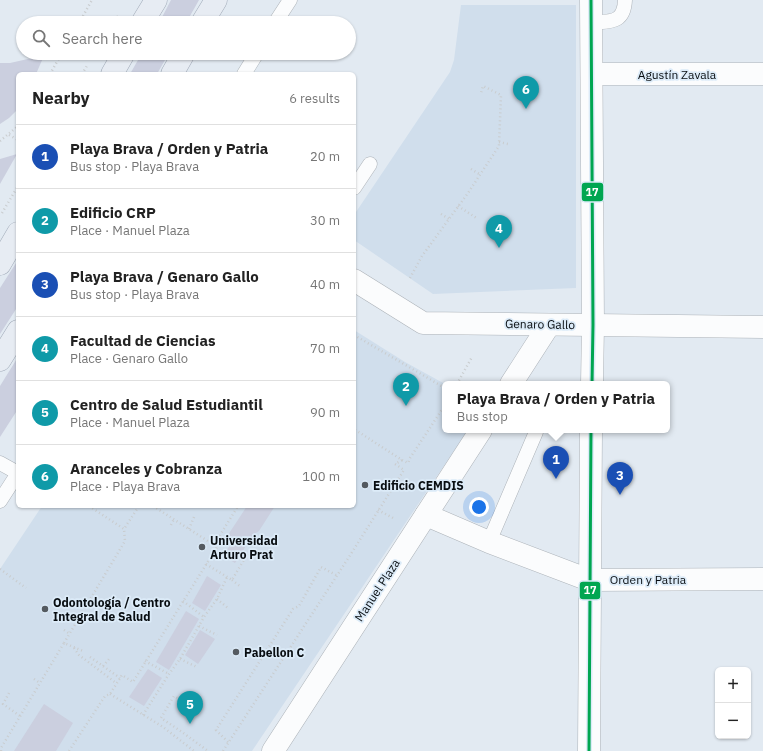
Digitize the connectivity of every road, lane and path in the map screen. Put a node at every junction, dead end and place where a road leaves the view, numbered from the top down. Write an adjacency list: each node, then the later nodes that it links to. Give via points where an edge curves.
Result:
1 (92, 0): 7 (path)
2 (156, 0): 8 (main road)
3 (216, 0): 9 (main road)
4 (290, 0): 10 (lane)
5 (591, 0): 11 (street)
6 (625, 0): 11 (lane, via 625,9 621,16 612,21)
7 (83, 16)
8 (146, 16)
9 (206, 16)
10 (280, 16)
11 (591, 23): 20 (street)
12 (58, 60): 16 (path)
13 (120, 60): 17 (main road)
14 (180, 60): 18 (main road)
15 (253, 60): 19 (lane)
16 (51, 72)
17 (113, 72)
18 (173, 72)
19 (245, 72)
20 (592, 74): 21 (street, Agustín Zavala); 44 (street)
21 (763, 74)
22 (481, 93): 27 (path, via 482,86 501,95)
23 (16, 128): 24 (path)
24 (8, 135): 25 (path); 26 (path)
25 (16, 139)
26 (0, 141)
27 (500, 142): 28 (path); 31 (path)
28 (508, 144)
29 (370, 164): 32 (lane)
30 (472, 170): 31 (path)
31 (481, 175): 34 (path)
32 (356, 185)
33 (16, 189): 36 (path)
34 (458, 206): 37 (path); 38 (path)
35 (441, 214): 37 (path)
36 (0, 216)
37 (449, 218): 41 (path)
38 (478, 219)
39 (16, 236): 40 (main road)
40 (0, 264)
41 (410, 278)
42 (356, 281): 43 (street, Genaro Gallo, via 423,323)
43 (549, 325): 44 (street, Genaro Gallo); 51 (street)
44 (593, 325): 45 (street, Genaro Gallo); 52 (street)
45 (763, 327)
46 (16, 334): 49 (main road)
47 (356, 336): 53 (path)
48 (472, 357): 50 (path)
49 (0, 360)
50 (459, 381)
51 (513, 381)
52 (592, 381)
53 (442, 386)
54 (442, 410): 59 (path, via 408,464)
55 (356, 430): 59 (path)
56 (479, 433): 68 (street, Manuel Plaza)
57 (536, 433): 74 (lane)
58 (591, 433): 83 (street)
59 (402, 460): 79 (path, via 395,464 404,470)
60 (0, 463): 61 (lane)
61 (16, 472)
62 (16, 476): 63 (lane)
63 (0, 501)
64 (92, 508): 72 (path)
65 (138, 508): 72 (path)
66 (156, 508): 70 (path)
67 (237, 508): 75 (path)
68 (426, 514): 74 (street, Orden y Patria); 119 (street, Manuel Plaza)
69 (194, 517): 73 (path)
70 (174, 520): 71 (path); 73 (path)
71 (171, 524)
72 (124, 529): 92 (path, via 125,541)
73 (189, 529): 75 (path)
74 (490, 542): 83 (street, Orden y Patria)
75 (214, 545): 77 (path, via 217,547)
76 (260, 560): 82 (path, via 248,553)
77 (206, 564): 80 (path); 87 (path)
78 (0, 569): 85 (path)
79 (336, 575): 113 (path); 113 (path, via 321,567 299,606 293,609 216,730)
80 (227, 577): 82 (path); 86 (path)
81 (763, 579): 83 (street, Orden y Patria)
82 (232, 580): 84 (path)
83 (589, 580): 120 (street)
84 (241, 587)
85 (26, 588)
86 (217, 599): 88 (path); 89 (path)
87 (183, 601): 89 (path); 100 (path)
88 (228, 608)
89 (204, 617): 90 (path)
90 (199, 626): 93 (path); 99 (path)
91 (64, 630): 92 (path)
92 (70, 634): 94 (path)
93 (217, 635)
94 (64, 643): 95 (path); 106 (path)
95 (74, 647): 96 (path); 107 (path, via 79,655)
96 (83, 651)
97 (90, 657): 101 (path)
98 (110, 658): 101 (path)
99 (180, 659): 102 (path); 103 (path)
100 (145, 661): 103 (path); 104 (path, via 133,682 122,675)
101 (103, 666): 104 (path)
102 (197, 667)
103 (169, 674): 111 (path)
104 (120, 678): 107 (path)
105 (34, 679): 106 (path)
106 (40, 683): 112 (path)
107 (116, 683): 109 (path)
108 (9, 693): 112 (path, via 3,704)
109 (110, 694): 111 (path); 115 (path, via 105,696)
110 (178, 698): 117 (path, via 174,696 161,718 183,731)
111 (144, 715): 116 (path)
112 (20, 716): 114 (path)
113 (228, 742): 118 (path)
114 (1, 751)
115 (68, 751)
116 (194, 751)
117 (208, 751)
118 (223, 751)
119 (273, 751)
120 (589, 751)

